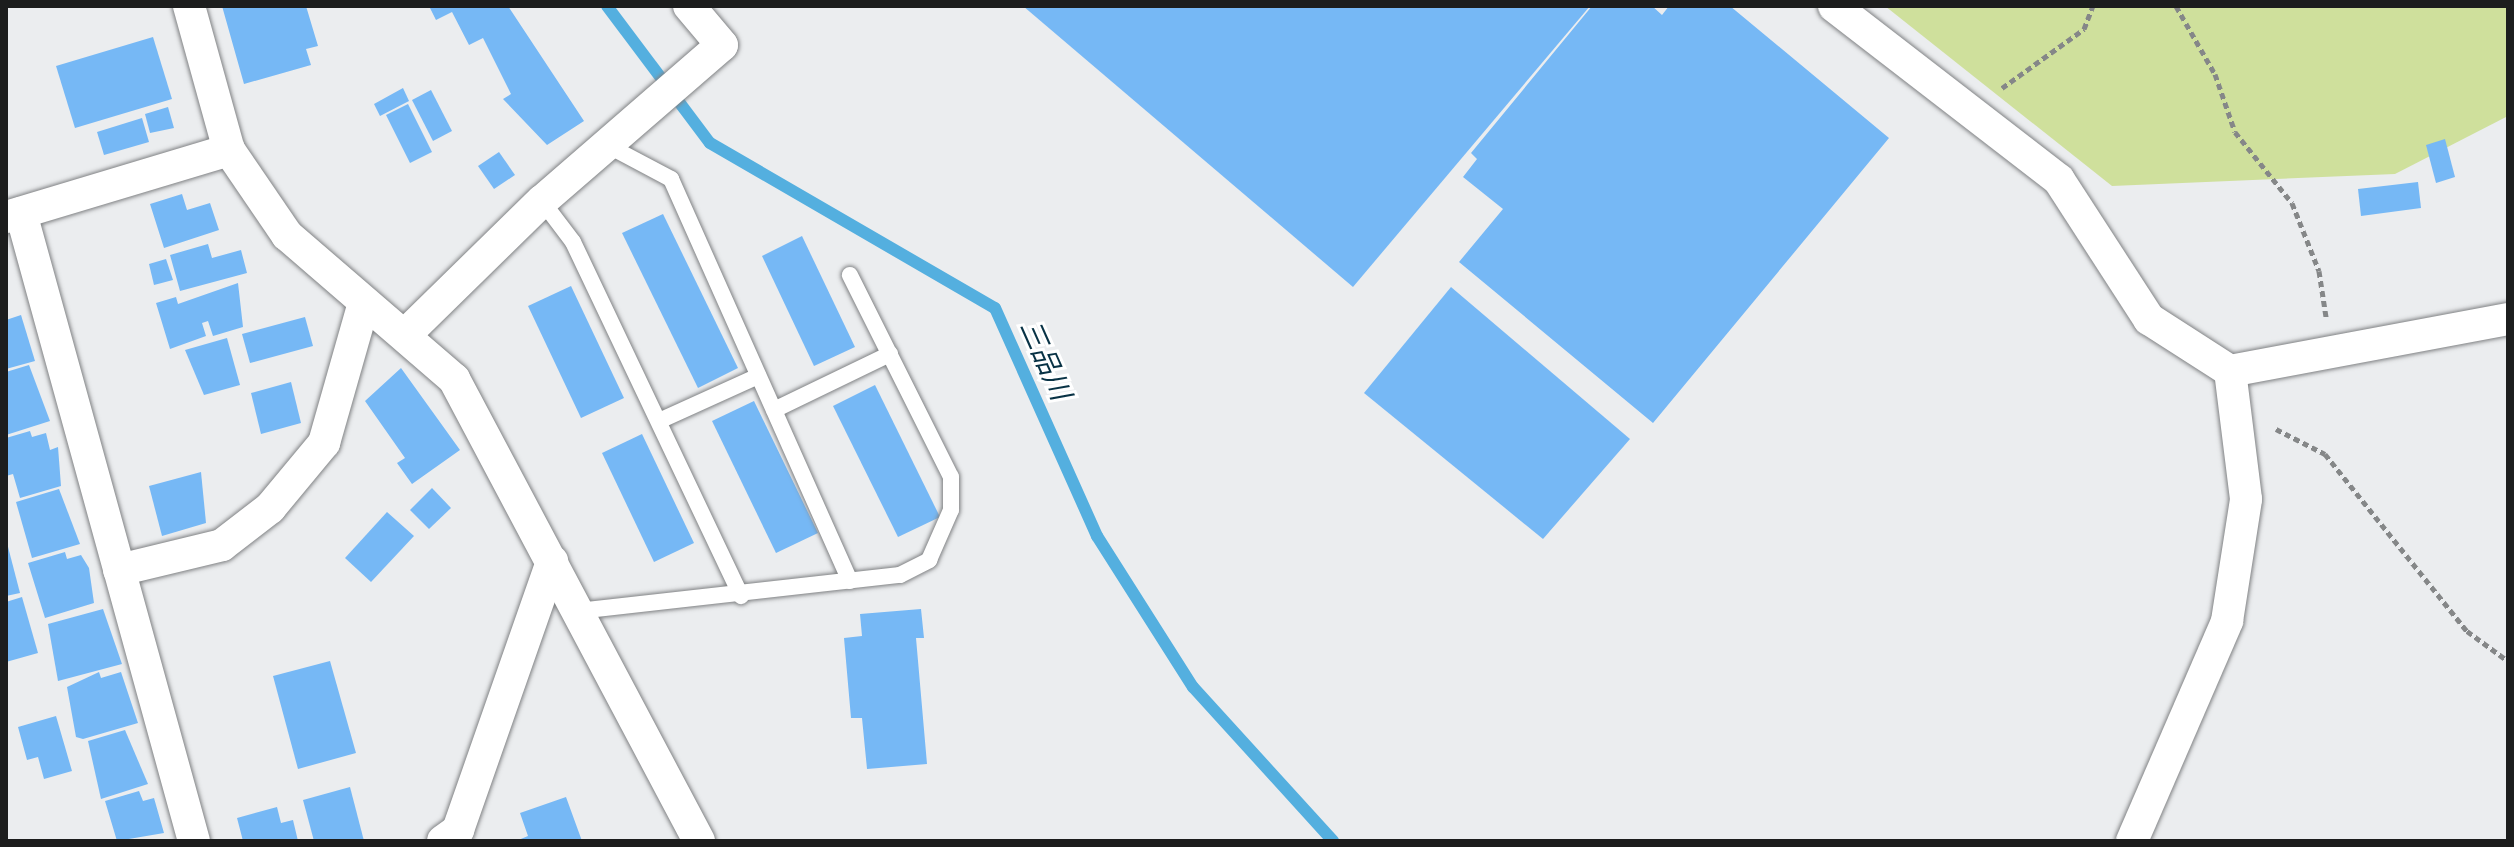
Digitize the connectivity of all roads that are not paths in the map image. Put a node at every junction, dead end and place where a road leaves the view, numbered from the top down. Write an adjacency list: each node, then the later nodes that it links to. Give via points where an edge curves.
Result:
1 (189, 6): 5 (street)
2 (689, 6): 4 (street, via 722,45)
3 (1834, 6): 13 (street, via 1970,106 2059,180 2149,319)
4 (605, 144): 6 (street); 14 (lane, via 671,179)
5 (229, 150): 7 (street); 9 (street, via 287,235)
6 (542, 201): 11 (street); 16 (lane, via 573,242)
7 (14, 215): 18 (street)
8 (850, 275): 12 (lane)
9 (364, 303): 11 (street); 18 (street, via 324,443 270,508 222,545)
10 (2508, 319): 13 (street)
11 (407, 333): 17 (street, via 454,379)
12 (890, 354): 15 (lane); 19 (lane, via 951,477 951,510 929,560 900,575)
13 (2230, 371): 25 (street, via 2246,499 2227,621)
14 (758, 376): 15 (lane); 16 (lane)
15 (774, 410): 19 (lane)
16 (659, 421): 20 (lane)
17 (552, 561): 21 (street); 23 (street, via 458,830)
18 (119, 570): 22 (street)
19 (850, 581): 20 (lane)
20 (741, 596): 21 (lane)
21 (578, 611): 24 (street)
22 (194, 841)
23 (443, 841)
24 (699, 841)
25 (2132, 841)

